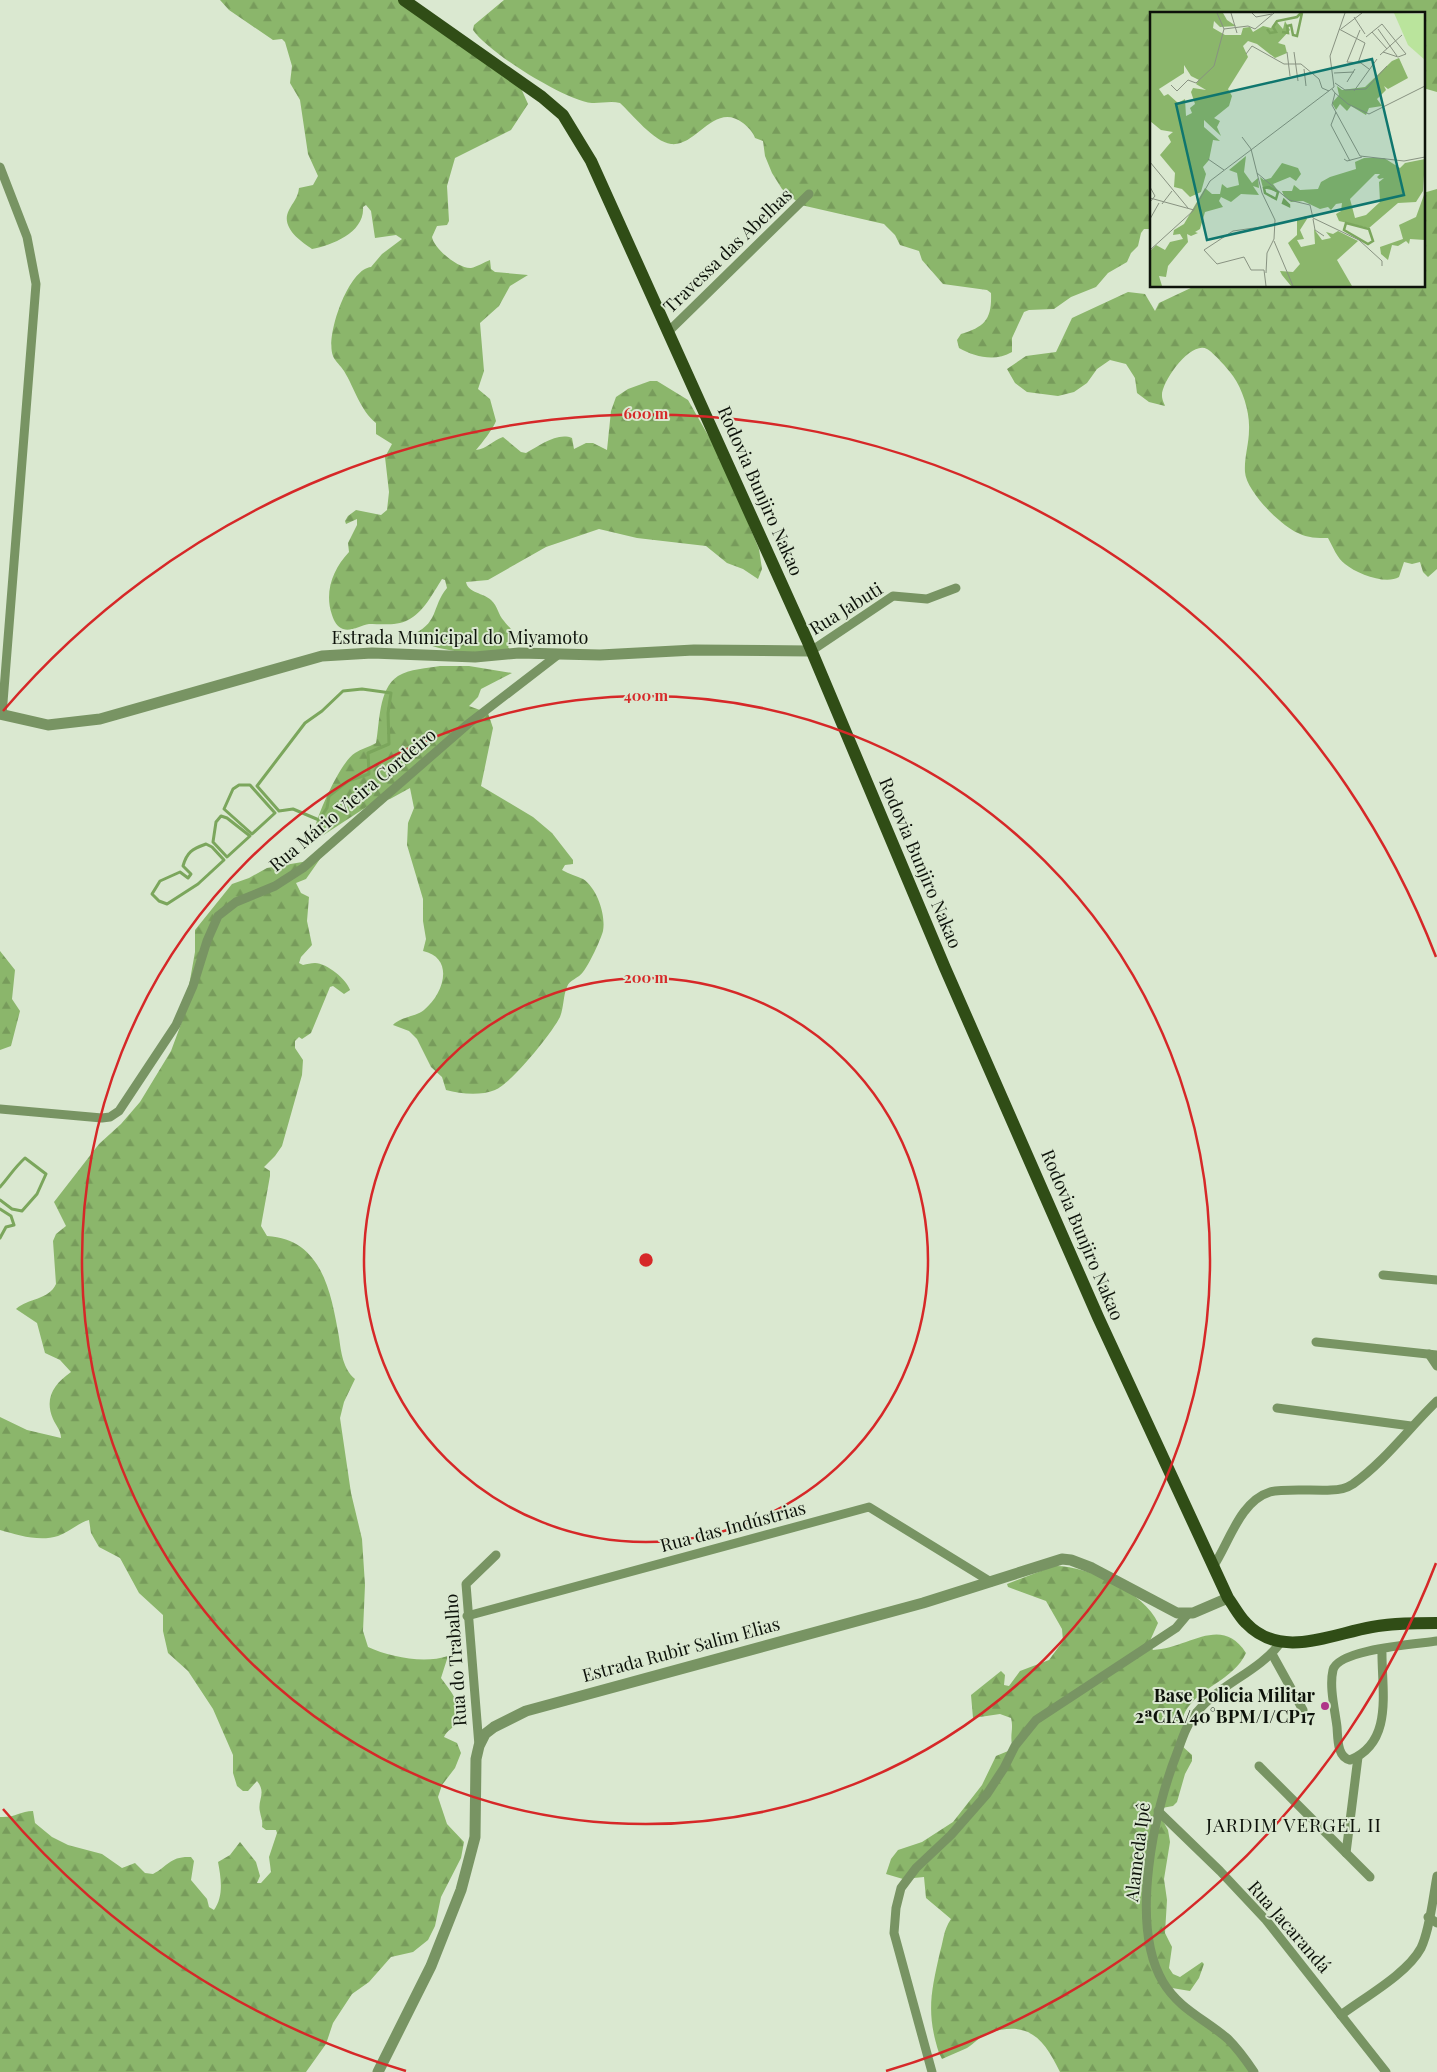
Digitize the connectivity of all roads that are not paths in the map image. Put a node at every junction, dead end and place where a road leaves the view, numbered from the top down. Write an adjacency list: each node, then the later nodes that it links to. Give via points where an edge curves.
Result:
1 (404, 0): 4 (main road, Rodovia Bunjiro Nakao, via 563,115 608,194)
2 (0, 167): 8 (street, via 27,237 36,284)
3 (809, 194): 4 (street, Travessa das Abelhas)
4 (669, 331): 6 (main road, Rodovia Bunjiro Nakao)
5 (956, 588): 6 (street, Rua Jabuti, via 927,600 893,596)
6 (811, 651): 7 (street, Estrada Municipal do Miyamoto, via 734,649); 19 (main road, Rodovia Bunjiro Nakao, via 1098,1318)
7 (559, 654): 8 (street, Estrada Municipal do Miyamoto, via 475,657 372,653 331,655 100,719 48,725); 9 (street, Rua Mário Vieira Cordeiro, via 468,724 303,868 275,886 236,902 218,916 176,1025 119,1110 110,1118)
8 (1, 714)
9 (0, 1109)
10 (1383, 1275): 11 (street)
11 (1437, 1280)
12 (1316, 1342): 13 (street)
13 (1433, 1354): 14 (street)
14 (1437, 1366)
15 (1437, 1401): 17 (street)
16 (1277, 1408): 17 (street)
17 (1411, 1426): 19 (street, via 1382,1458 1353,1484 1341,1490 1271,1491 1261,1496 1242,1515)
18 (496, 1555): 23 (street, Rua do Trabalho, via 466,1584)
19 (1213, 1567): 21 (main road, Rodovia Bunjiro Nakao)
20 (991, 1582): 22 (street, Estrada Rubir Salim Elias, via 1062,1559 1071,1560); 23 (street, Rua das Indústrias, via 869,1506); 30 (street, Estrada Rubir Salim Elias, via 526,1711 494,1727)
21 (1228, 1598): 22 (street); 26 (main road, Rodovia Bunjiro Nakao, via 1246,1623 1257,1632)
22 (1187, 1615): 41 (street, via 1176,1628 1036,1720 1015,1746 987,1794 901,1888 894,1933)
23 (467, 1616): 30 (street, Rua do Trabalho)
24 (1437, 1623): 26 (main road, Rodovia Bunjiro Nakao, via 1372,1627 1297,1643)
25 (1437, 1641): 27 (street)
26 (1281, 1642): 28 (street, Alameda Ipê)
27 (1382, 1649): 31 (street, via 1382,1720 1379,1734 1373,1745); 31 (street, via 1342,1659 1333,1669 1340,1748 1345,1759)
28 (1272, 1654): 29 (street); 33 (street, Alameda Ipê, via 1211,1697 1196,1713 1175,1757)
29 (1303, 1710)
30 (478, 1746): 40 (street, via 474,1782 475,1829 469,1862 431,1966)
31 (1358, 1757): 34 (street)
32 (1259, 1766): 34 (street)
33 (1158, 1811): 39 (street, Rua Jacarandá, via 1266,1920); 42 (street, Alameda Ipê, via 1147,1911 1154,1962 1177,2001 1228,2039)
34 (1346, 1853): 36 (street)
35 (1437, 1876): 37 (street)
36 (1370, 1877)
37 (1428, 1917): 38 (street); 39 (street, via 1421,1947 1411,1962)
38 (1437, 1923)
39 (1341, 2015): 43 (street, Rua Jacarandá)
40 (378, 2072)
41 (932, 2072)
42 (1254, 2072)
43 (1386, 2072)

